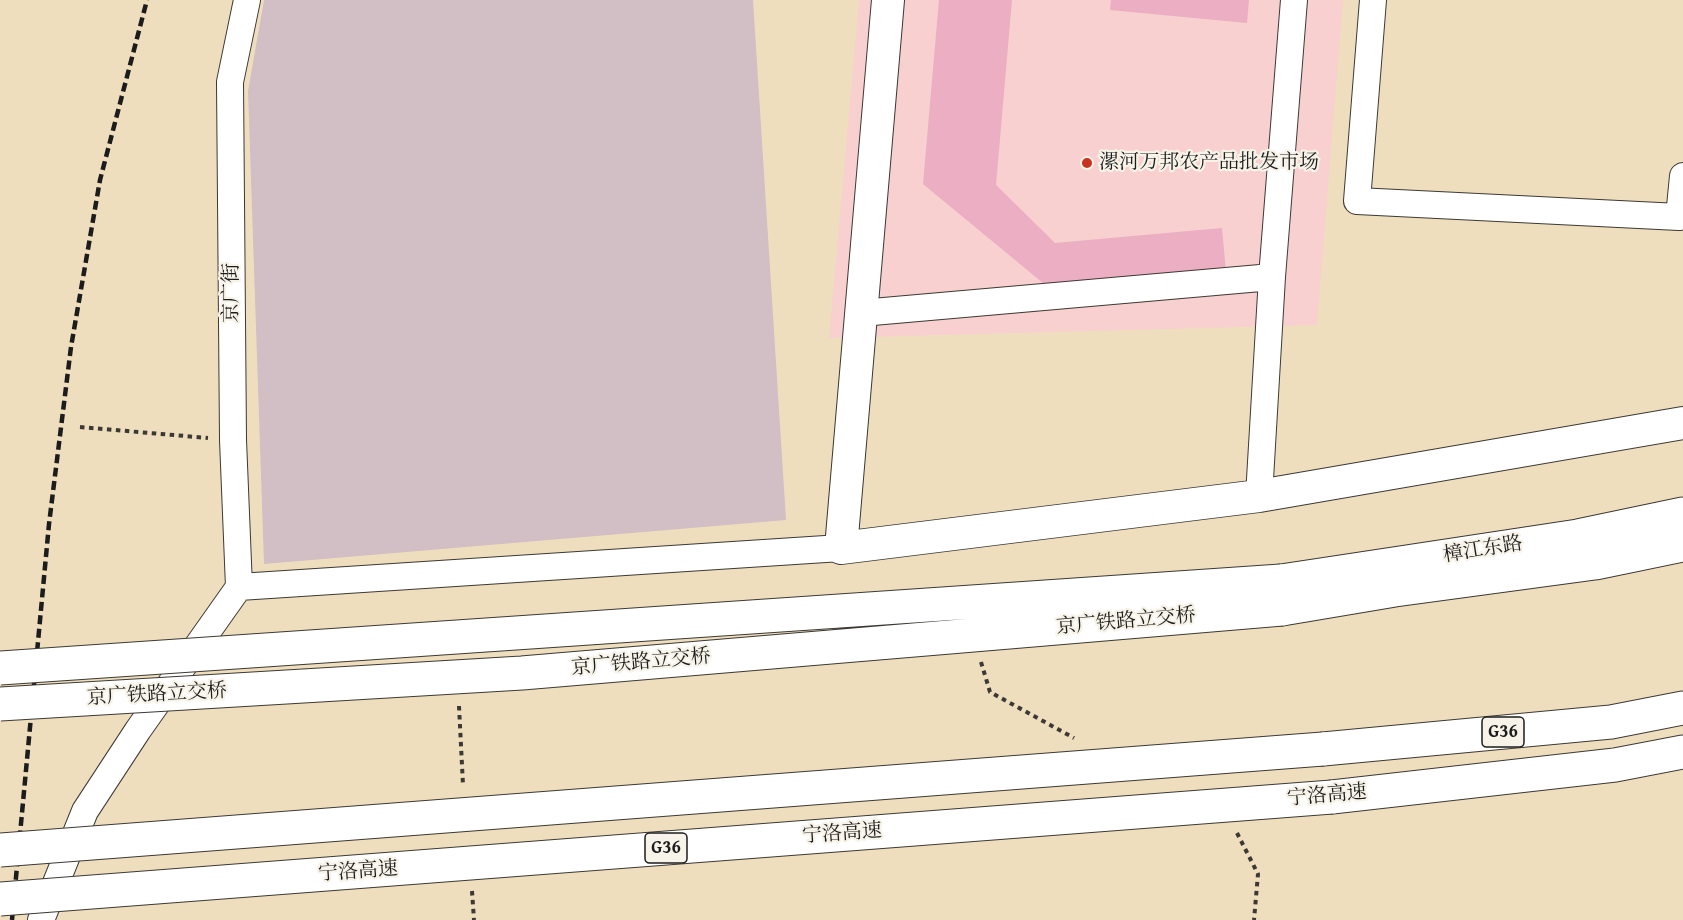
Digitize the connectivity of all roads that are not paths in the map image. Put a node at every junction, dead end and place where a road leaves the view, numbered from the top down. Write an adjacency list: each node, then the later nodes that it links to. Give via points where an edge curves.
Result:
1 (247, 0): 13 (street, 京广街, via 230,82 233,440)
2 (888, 0): 7 (street)
3 (1294, 0): 6 (street)
4 (1373, 0): 5 (street, via 1357,201 1679,217)
5 (1683, 176)
6 (1272, 277): 7 (street); 9 (street)
7 (861, 313): 12 (street)
8 (1683, 423): 9 (street)
9 (1259, 496): 12 (street)
10 (1683, 514): 14 (main road, 樟江东路)
11 (1683, 545): 14 (main road, 樟江东路, via 1595,563 1395,590)
12 (841, 548): 13 (street)
13 (239, 587): 21 (street, via 85,811)
14 (1282, 595): 15 (main road, 京广铁路立交桥, bridge); 16 (main road, 京广铁路立交桥, bridge, via 522,673)
15 (0, 668)
16 (0, 704)
17 (1683, 708): 19 (main road, G36, bridge, via 1611,722 1323,749)
18 (1683, 752): 20 (main road, 宁洛高速 / G36, bridge, via 1615,765 1332,797)
19 (0, 850)
20 (0, 899)
21 (41, 920)

